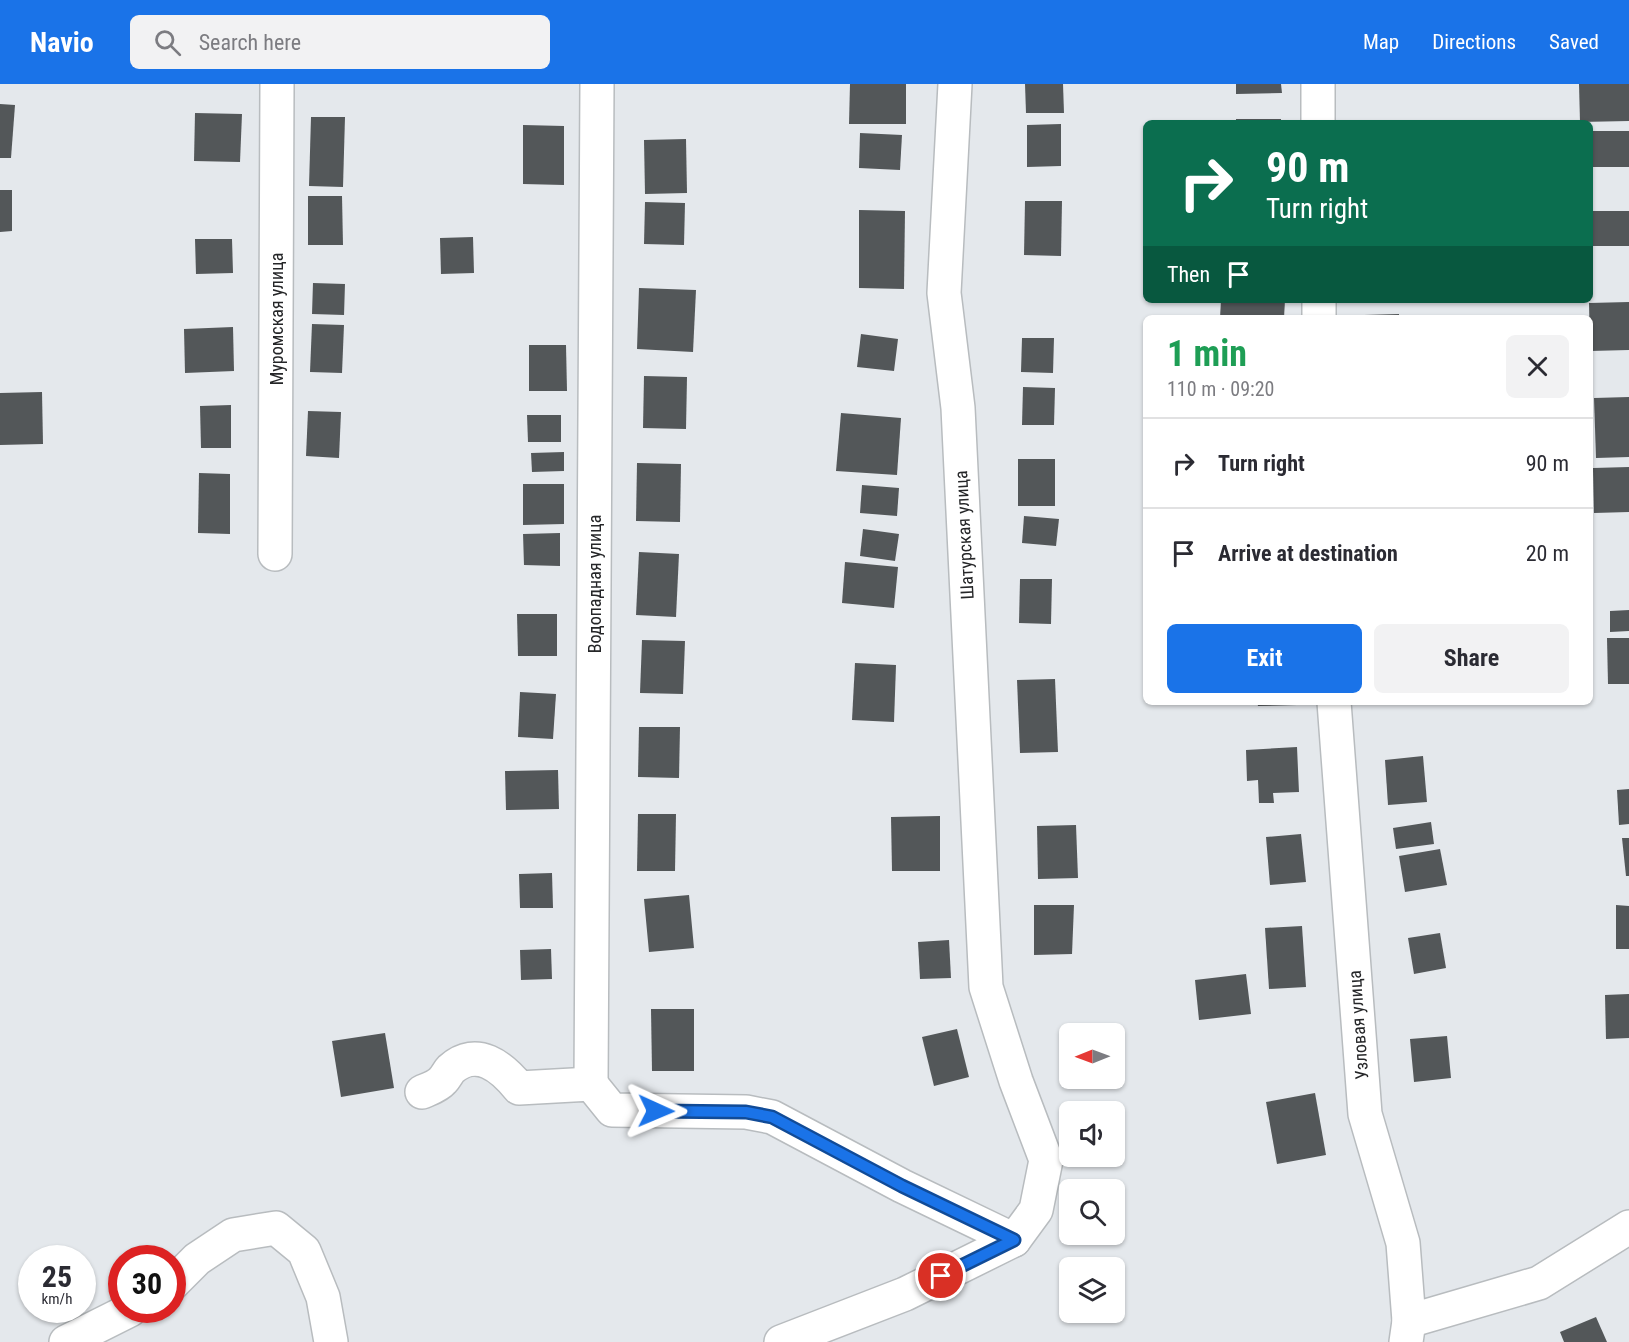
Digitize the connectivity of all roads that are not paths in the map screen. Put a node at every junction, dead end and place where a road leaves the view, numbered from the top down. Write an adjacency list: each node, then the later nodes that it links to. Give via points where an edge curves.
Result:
1 (277, 84): 6 (street, Муромская улица)
2 (597, 84): 8 (street, Водопадная улица)
3 (956, 84): 11 (street, Шатурская улица, via 944,293 958,408 986,987 1046,1160 1036,1210)
4 (1318, 84): 5 (street)
5 (1318, 120)
6 (275, 554)
7 (1334, 705): 14 (street, Узловая улица, via 1365,1114 1403,1243)
8 (591, 1084): 9 (street, via 519,1088 508,1074 489,1061 465,1060 441,1082); 11 (street, via 612,1110 746,1112 772,1117)
9 (422, 1092)
10 (1629, 1227): 14 (street, via 1539,1283)
11 (1014, 1240): 17 (street, via 905,1294)
12 (186, 1270): 16 (street, via 232,1235 276,1228 304,1251 323,1298)
13 (108, 1321): 15 (street)
14 (1408, 1332)
15 (66, 1342)
16 (330, 1342)
17 (781, 1342)

